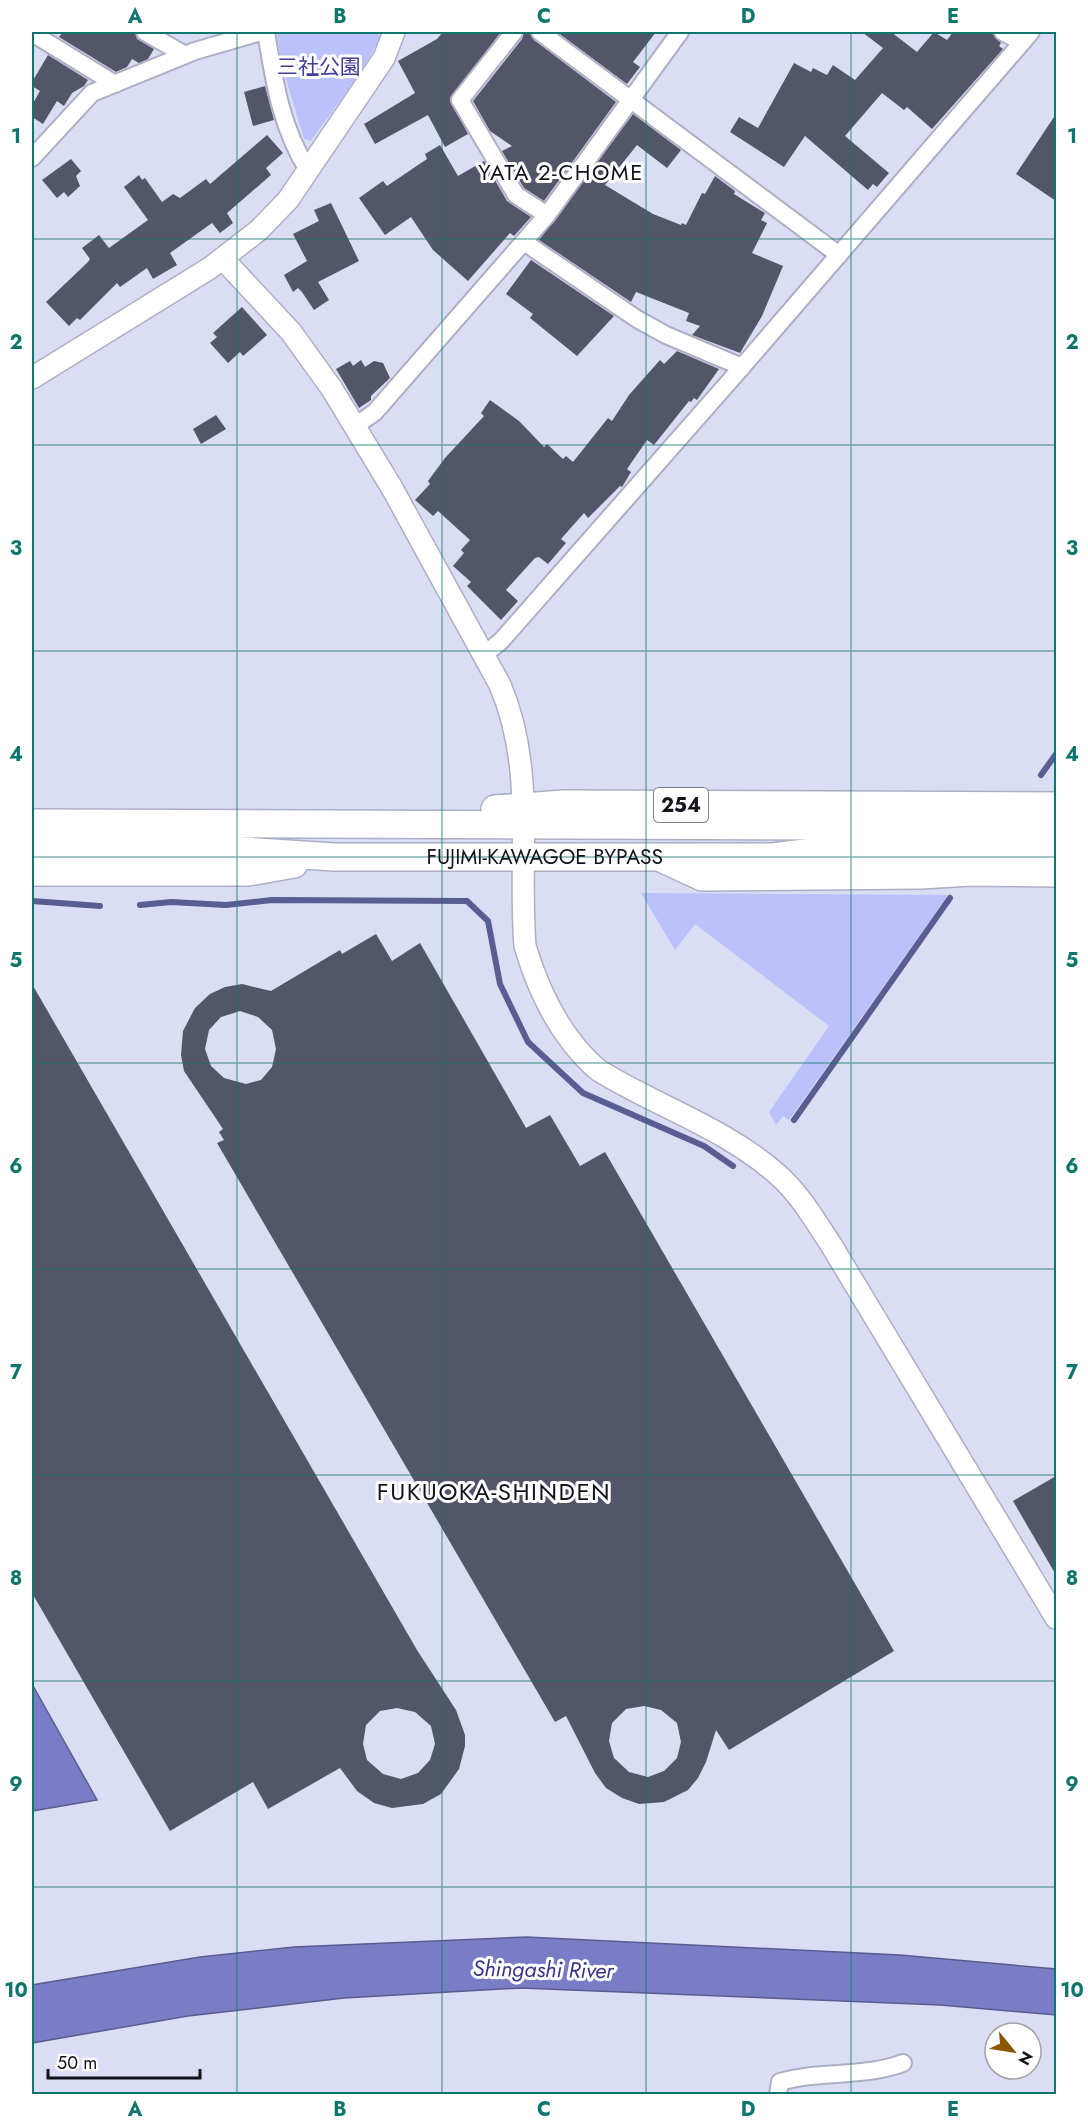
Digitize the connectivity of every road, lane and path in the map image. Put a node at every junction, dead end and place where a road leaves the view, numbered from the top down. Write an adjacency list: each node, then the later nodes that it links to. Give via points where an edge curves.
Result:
1 (144, 32): 11 (street)
2 (261, 32): 11 (street)
3 (266, 32): 15 (street, via 281,110 295,149)
4 (394, 32): 15 (street, via 384,58)
5 (514, 32): 16 (street, via 460,100 516,195)
6 (540, 32): 13 (street)
7 (680, 32): 13 (street)
8 (1003, 32): 10 (street)
9 (32, 33): 12 (street)
10 (1026, 37): 18 (street)
11 (185, 55): 12 (street)
12 (115, 84): 14 (street, via 92,93)
13 (631, 100): 16 (street); 18 (street)
14 (32, 158)
15 (308, 170): 19 (street, via 278,211)
16 (547, 215): 17 (street)
17 (524, 242): 20 (street, via 637,319); 22 (street, via 375,412)
18 (839, 255): 20 (street)
19 (223, 259): 21 (street); 22 (street, via 291,332)
20 (742, 367): 23 (street, via 501,641)
21 (32, 378)
22 (354, 427): 23 (street)
23 (485, 654): 25 (street, via 513,716 522,765)
24 (1056, 806): 25 (highway, 254, via 564,804)
25 (523, 817): 26 (highway, 254, via 348,810 307,823); 28 (highway, FUJIMI-KAWAGOE BYPASS / 254); 33 (street)
26 (32, 823)
27 (1056, 827): 28 (highway, FUJIMI-KAWAGOE BYPASS / 254)
28 (912, 839): 30 (highway, FUJIMI-KAWAGOE BYPASS / 254); 31 (highway, FUJIMI-KAWAGOE BYPASS / 254, via 773,857)
29 (32, 848): 32 (highway, FUJIMI-KAWAGOE BYPASS / 254, via 212,849)
30 (1056, 853)
31 (655, 855): 33 (highway, FUJIMI-KAWAGOE BYPASS / 254); 35 (highway, 254, via 702,877)
32 (334, 857): 33 (highway, FUJIMI-KAWAGOE BYPASS / 254); 34 (highway, via 248,872)
33 (523, 858): 36 (street, via 525,946 543,994 568,1038 584,1058 607,1075 745,1150 777,1174 801,1200)
34 (32, 872)
35 (1056, 873)
36 (1056, 1617)
37 (903, 2063): 38 (street, via 871,2071 800,2076 780,2082)
38 (778, 2094)

